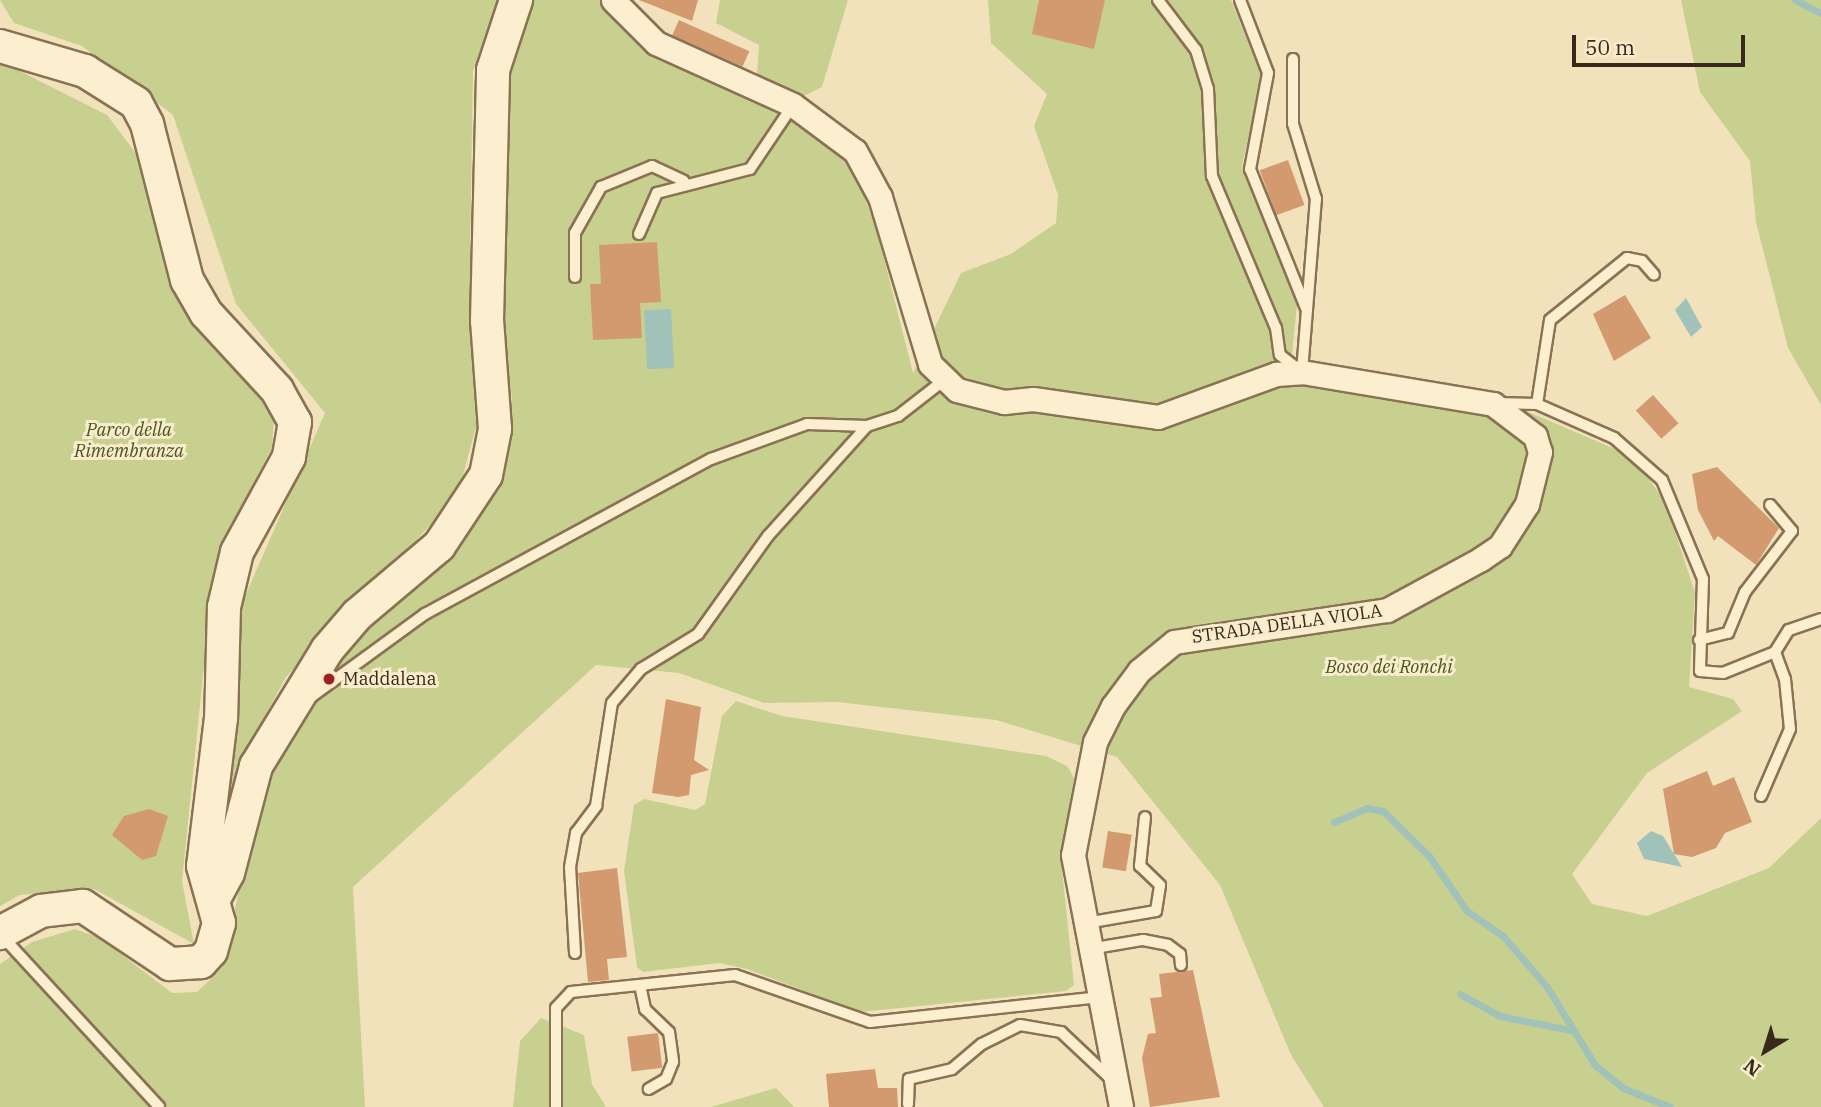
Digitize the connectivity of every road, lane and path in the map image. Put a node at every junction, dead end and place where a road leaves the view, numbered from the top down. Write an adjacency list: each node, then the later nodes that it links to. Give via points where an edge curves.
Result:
1 (516, 0): 22 (street, via 493,71 487,321 495,429 486,475 439,546 338,635)
2 (613, 0): 7 (street, via 656,43)
3 (1158, 0): 13 (lane, via 1196,50 1208,89 1212,176 1276,328 1280,355)
4 (1240, 0): 12 (lane, via 1268,73 1250,169)
5 (0, 46): 25 (street, via 85,71 136,103 147,124 187,280 205,313 276,390 295,422 289,457 247,528 228,583 221,718 203,866)
6 (1293, 59): 12 (lane, via 1293,124 1316,199)
7 (793, 104): 8 (lane, via 750,169); 14 (street, via 840,135 868,171 923,348)
8 (684, 181): 9 (lane, via 657,193); 11 (lane, via 652,166 601,187 575,233)
9 (639, 234)
10 (1654, 275): 16 (lane, via 1642,261 1627,258 1550,320)
11 (575, 277)
12 (1307, 310): 13 (lane)
13 (1302, 372): 14 (street, STRADA DELLA VIOLA, via 1276,374 1158,417 1116,415 1045,400 994,400); 15 (street, STRADA DELLA VIOLA)
14 (943, 381): 17 (lane, via 898,416)
15 (1493, 404): 16 (lane, STRADA DELLA VIOLA); 26 (street, STRADA DELLA VIOLA, via 1521,420 1540,452 1527,504 1500,546 1387,610 1197,635 1174,642 1139,671 1095,742 1074,828)
16 (1537, 404): 20 (lane, STRADA DELLA VIOLA, via 1614,438 1662,480 1703,579)
17 (867, 426): 22 (lane, via 807,424 711,459 425,614); 29 (lane, via 768,536 698,634 640,669 612,703 596,806 576,832 570,867)
18 (1770, 505): 20 (lane, via 1792,531 1745,592 1728,633)
19 (1821, 619): 21 (lane, via 1789,630)
20 (1699, 640): 21 (lane, STRADA DELLA VIOLA, via 1696,661 1708,675)
21 (1774, 652): 23 (lane, via 1785,679 1790,729)
22 (289, 712): 25 (street, via 249,782 228,873)
23 (1761, 796)
24 (1145, 817): 26 (lane, via 1140,866 1160,885 1157,911)
25 (215, 897): 27 (street, via 219,923 211,951 183,966 147,951 110,919 83,906 41,912)
26 (1086, 923): 28 (street, STRADA DELLA VIOLA)
27 (0, 933): 36 (lane)
28 (1089, 949): 30 (lane, via 1143,940 1168,945 1180,954); 32 (street, STRADA DELLA VIOLA)
29 (575, 953)
30 (1181, 965)
31 (640, 985): 32 (lane, via 735,975 870,1022); 33 (lane, via 645,1009 669,1032 673,1062 666,1079); 37 (lane, via 561,998)
32 (1101, 997): 34 (street, STRADA DELLA VIOLA)
33 (649, 1089)
34 (1119, 1096): 35 (lane, via 1060,1032 1037,1023 997,1034 941,1074 909,1079)
35 (908, 1104)
36 (159, 1107)
37 (555, 1107)

